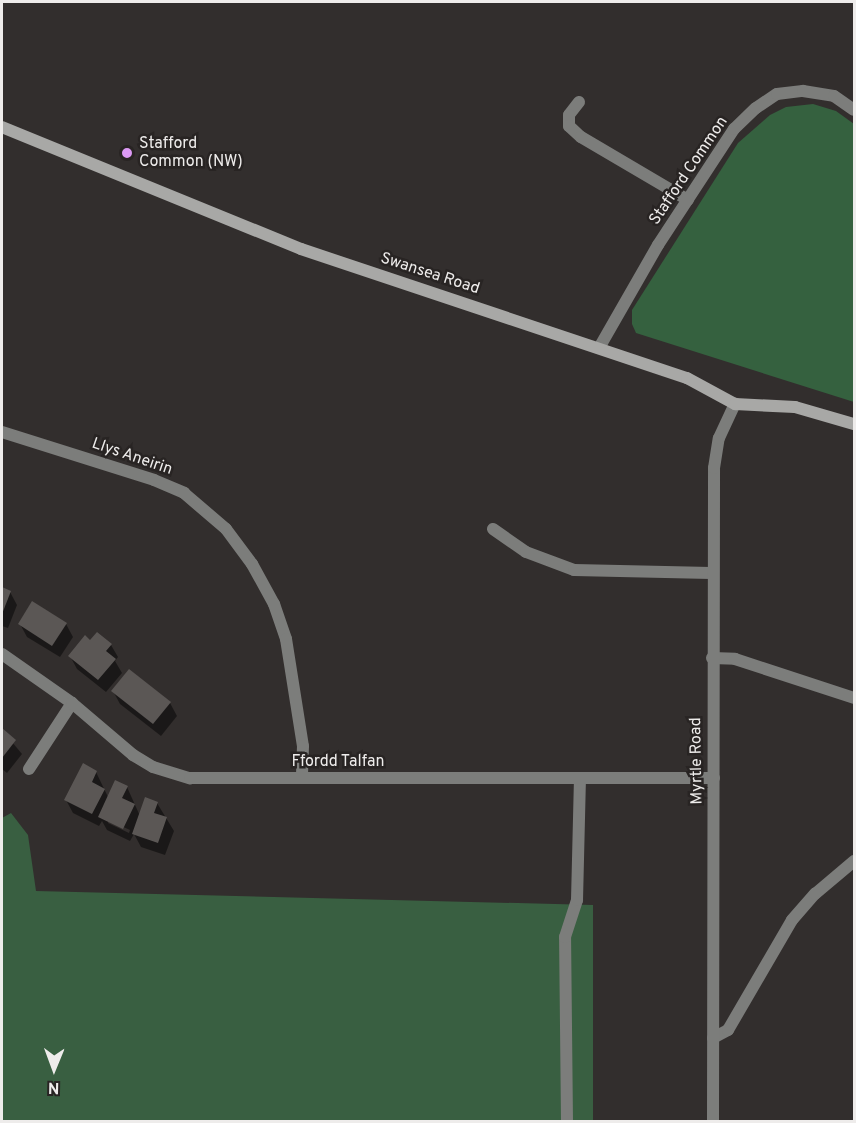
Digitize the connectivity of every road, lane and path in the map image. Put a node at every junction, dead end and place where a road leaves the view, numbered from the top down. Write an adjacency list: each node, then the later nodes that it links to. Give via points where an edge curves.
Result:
1 (579, 102): 4 (street, via 569,115 569,126 581,137)
2 (855, 110): 4 (street, Stafford Common, via 834,96 803,91 777,94 734,129)
3 (2, 127): 5 (main road, Swansea Road, via 301,249)
4 (688, 200): 5 (street, Stafford Common)
5 (599, 348): 6 (main road, Swansea Road, via 687,378)
6 (735, 404): 7 (main road, Swansea Road, via 795,408); 10 (street, Myrtle Road, via 715,455)
7 (855, 424)
8 (2, 432): 16 (street, Llys Aneirin, via 154,480 184,494 226,530 274,604 286,639 303,746)
9 (494, 529): 10 (street, via 526,552 574,570)
10 (711, 573): 12 (street, Myrtle Road)
11 (2, 654): 14 (street, Ffordd Talfan)
12 (711, 658): 13 (street, via 735,658); 17 (street, Myrtle Road)
13 (855, 698)
14 (72, 703): 15 (street); 16 (street, Ffordd Talfan, via 134,755 172,774 190,778)
15 (29, 769)
16 (302, 778): 18 (street, Ffordd Talfan)
17 (714, 778): 18 (street, Ffordd Talfan); 20 (street, Myrtle Road)
18 (580, 781): 21 (street, via 577,900 565,937)
19 (855, 861): 20 (street, via 815,894 792,920 728,1030)
20 (713, 1038): 22 (street, Myrtle Road)
21 (567, 1122)
22 (713, 1122)

